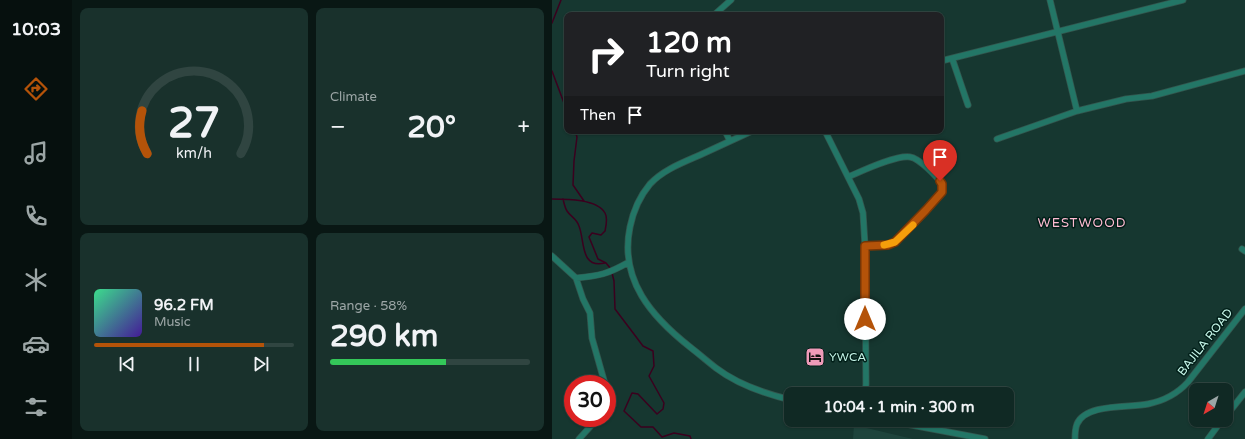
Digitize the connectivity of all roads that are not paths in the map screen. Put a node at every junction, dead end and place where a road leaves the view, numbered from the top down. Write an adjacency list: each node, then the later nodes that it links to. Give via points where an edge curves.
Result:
1 (731, 0): 4 (street)
2 (1050, 0): 5 (street)
3 (1183, 0): 5 (street)
4 (717, 12)
5 (1058, 31): 6 (street); 10 (street)
6 (952, 58): 7 (street); 9 (street)
7 (944, 60)
8 (1245, 71): 10 (street, via 1152,96 1126,99)
9 (968, 105)
10 (1077, 111): 14 (street)
11 (726, 134): 15 (street)
12 (746, 134): 15 (street)
13 (826, 134): 16 (street)
14 (997, 139)
15 (730, 142): 19 (street, via 667,171 651,184 638,204 631,223 627,242)
16 (848, 177): 17 (street, via 862,209); 17 (street, via 883,163 908,157 920,162 943,188 899,240 888,245)
17 (865, 246): 23 (street)
18 (552, 256): 20 (street)
19 (629, 262): 20 (street, via 610,273); 25 (street, via 636,284 659,320 726,375 748,386)
20 (576, 278): 22 (street, via 590,313 592,338)
21 (1245, 309): 32 (street, BAJILA ROAD, via 1181,389 1149,404 1096,410 1077,423)
22 (602, 375)
23 (866, 387)
24 (1245, 392): 26 (street)
25 (784, 398)
26 (1233, 407)
27 (590, 427): 30 (street)
28 (922, 427): 31 (street)
29 (1217, 427): 33 (street)
30 (579, 439)
31 (985, 439)
32 (1075, 439)
33 (1208, 439)

